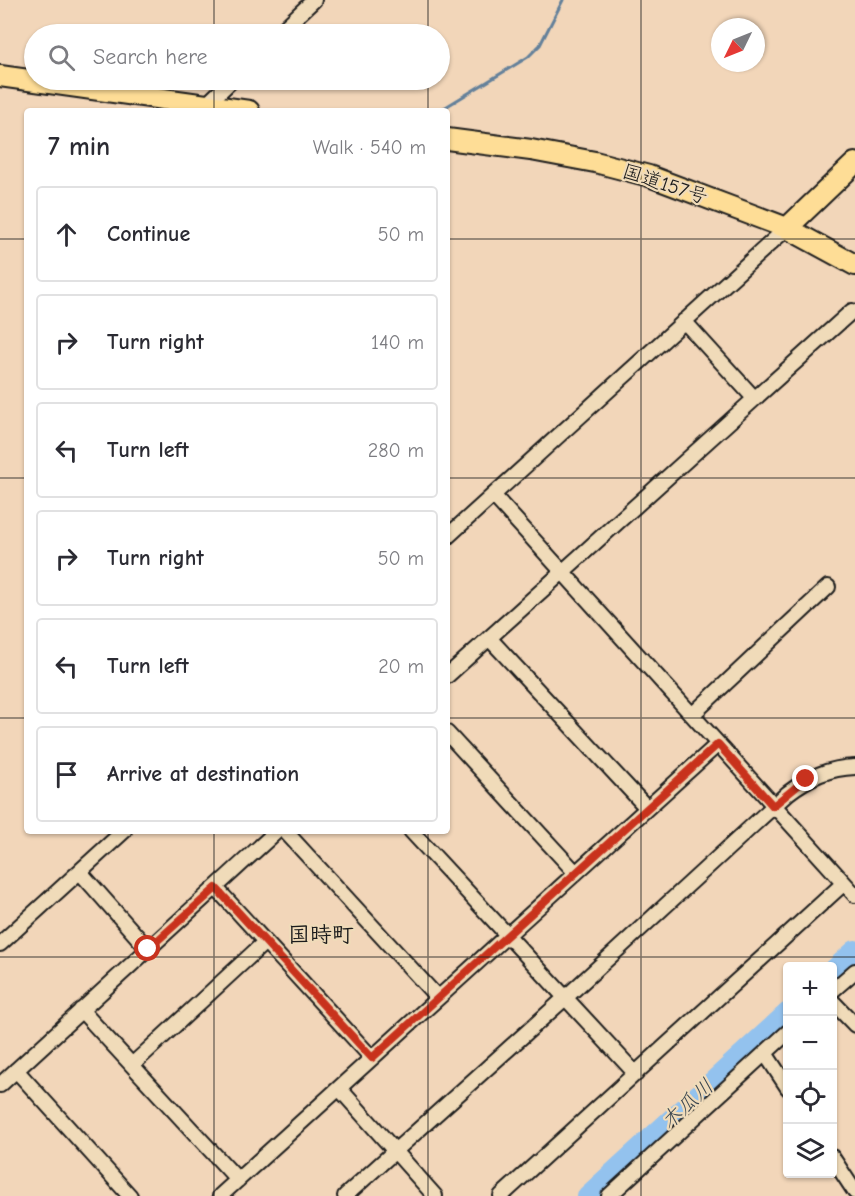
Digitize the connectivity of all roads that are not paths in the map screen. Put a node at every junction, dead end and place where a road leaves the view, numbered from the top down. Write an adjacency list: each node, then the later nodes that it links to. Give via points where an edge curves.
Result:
1 (314, 0): 2 (street)
2 (289, 24)
3 (0, 76): 4 (highway)
4 (24, 79)
5 (99, 90): 7 (highway)
6 (222, 90): 7 (street)
7 (206, 105): 8 (highway)
8 (228, 108)
9 (450, 139): 11 (highway, 国道157号, via 531,150 649,176)
10 (855, 163): 11 (highway)
11 (787, 228): 12 (highway, 国道157号); 14 (street)
12 (855, 265)
13 (852, 311): 15 (street)
14 (684, 321): 15 (street); 16 (street)
15 (754, 398): 18 (street)
16 (493, 495): 17 (street); 18 (street)
17 (450, 534)
18 (562, 572): 20 (street); 22 (street)
19 (828, 587): 22 (street)
20 (489, 638): 21 (street); 27 (street)
21 (450, 673)
22 (692, 716): 24 (street)
23 (450, 736): 33 (street)
24 (718, 744): 26 (street); 27 (street)
25 (855, 767): 26 (street, via 806,779)
26 (773, 806): 34 (street); 44 (street)
27 (647, 808): 33 (street)
28 (121, 834): 32 (street)
29 (274, 834): 35 (street)
30 (288, 834): 43 (street)
31 (414, 834): 37 (street)
32 (80, 872): 39 (street); 40 (street)
33 (576, 873): 37 (street)
34 (844, 884): 36 (street); 53 (street)
35 (216, 888): 38 (street); 40 (street)
36 (855, 895)
37 (507, 935): 43 (street); 44 (street)
38 (265, 942): 50 (street); 51 (street)
39 (0, 944)
40 (148, 949): 46 (street)
41 (855, 971): 42 (street)
42 (837, 987)
43 (438, 998): 50 (street)
44 (565, 998): 53 (street); 57 (street)
45 (837, 1006): 47 (street)
46 (81, 1010): 51 (street); 52 (street)
47 (855, 1025)
48 (783, 1037): 49 (street)
49 (765, 1053): 54 (street); 66 (street)
50 (372, 1058): 56 (street)
51 (132, 1065): 59 (street)
52 (16, 1070): 55 (street); 61 (street)
53 (636, 1074): 65 (street)
54 (783, 1080)
55 (0, 1085)
56 (339, 1088): 57 (street); 59 (street)
57 (395, 1151): 63 (street); 64 (street)
58 (837, 1165): 60 (street)
59 (238, 1180): 62 (street)
60 (855, 1192)
61 (130, 1196)
62 (220, 1196)
63 (345, 1196)
64 (435, 1196)
65 (501, 1196)
66 (609, 1196)

